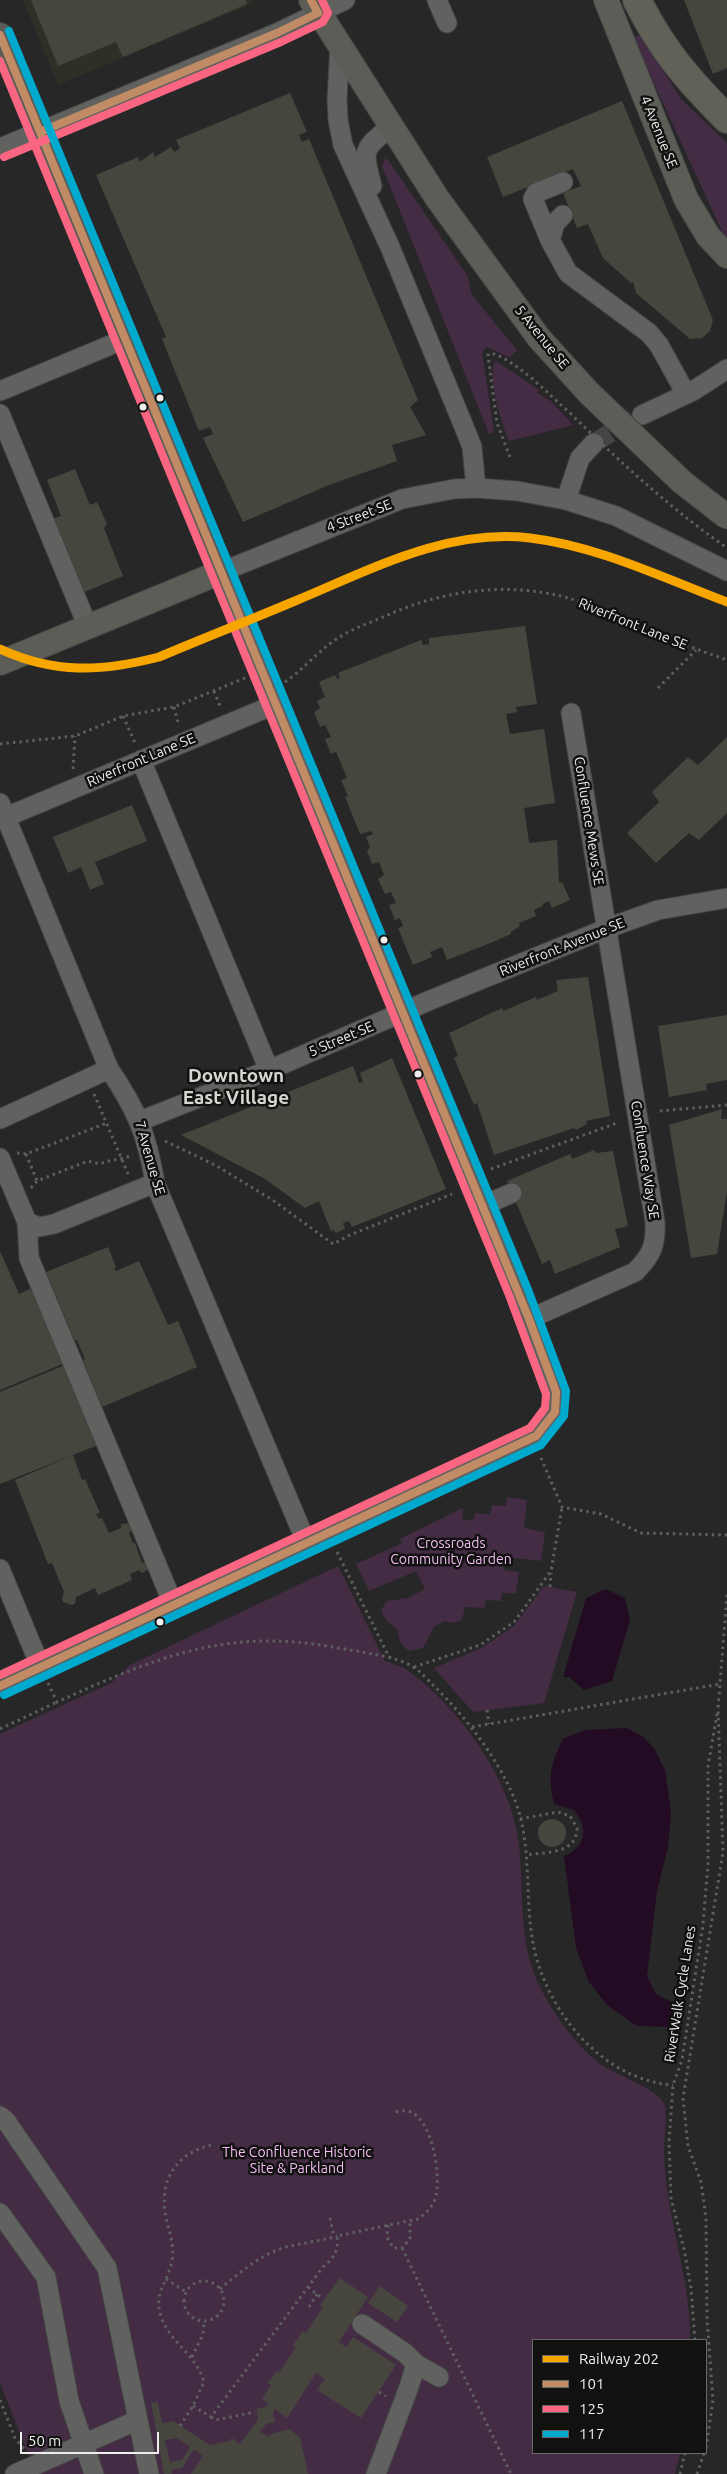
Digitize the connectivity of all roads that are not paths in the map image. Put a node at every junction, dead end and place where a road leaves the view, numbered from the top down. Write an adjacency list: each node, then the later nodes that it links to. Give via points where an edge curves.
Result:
1 (344, 0): 5 (street)
2 (437, 0): 6 (street)
3 (606, 0): 17 (main road, 4 Avenue SE, via 686,199 708,236)
4 (637, 0): 9 (highway, via 652,30 688,80)
5 (314, 7): 8 (main road, 5 Avenue SE); 11 (street, via 277,33)
6 (447, 23)
7 (0, 36): 11 (main road)
8 (340, 44): 10 (main road, 5 Avenue SE); 16 (street, via 337,100 343,145)
9 (727, 119)
10 (391, 127): 16 (street, via 366,149 366,163); 27 (main road, 5 Avenue SE, bridge, via 437,198 539,338 589,393 682,482)
11 (40, 132): 12 (street); 18 (main road)
12 (0, 148)
13 (563, 182): 15 (street, via 536,193 532,199)
14 (563, 215): 15 (street, via 555,223)
15 (550, 240): 21 (street, via 568,272 659,345)
16 (390, 247): 25 (street, via 472,447)
17 (727, 256)
18 (125, 338): 20 (street); 29 (main road)
19 (727, 369): 21 (street)
20 (0, 391)
21 (686, 394): 23 (street)
22 (0, 414): 30 (street)
23 (642, 415)
24 (594, 443): 26 (street, via 580,458)
25 (476, 488): 26 (street, 4 Street SE); 29 (street, 4 Street SE, via 402,499)
26 (566, 500): 28 (street, 4 Street SE, via 616,516)
27 (727, 517)
28 (727, 571)
29 (221, 572): 30 (main road, 4 Street SE); 32 (street)
30 (88, 627): 31 (main road, 4 Street SE)
31 (0, 663)
32 (276, 704): 34 (street, Riverfront Lane SE); 38 (street)
33 (571, 713): 37 (street, Confluence Mews SE)
34 (138, 752): 35 (street, Riverfront Lane SE); 40 (street)
35 (3, 810): 39 (street, 7 Avenue SE)
36 (727, 898): 37 (street, Riverfront Avenue SE, via 658,910)
37 (608, 928): 38 (street, Riverfront Avenue SE); 48 (street, Confluence Way SE, via 656,1241 646,1261 635,1272)
38 (402, 1012): 40 (street, 5 Street SE); 46 (street)
39 (108, 1069): 41 (street); 42 (street, 7 Avenue SE)
40 (269, 1070): 42 (street, 5 Street SE)
41 (0, 1119)
42 (140, 1121): 44 (street, 7 Avenue SE, via 147,1139)
43 (4, 1166): 47 (street)
44 (154, 1183): 47 (street, via 54,1224 39,1227); 49 (street, 7 Avenue SE)
45 (512, 1193): 46 (street)
46 (482, 1206): 48 (street)
47 (27, 1222): 51 (street, via 29,1258)
48 (529, 1319): 49 (street, via 556,1392 555,1412 536,1436)
49 (306, 1544): 51 (street)
50 (0, 1569): 52 (street)
51 (174, 1606): 52 (street)
52 (41, 1668): 53 (street)
53 (0, 1686)
54 (0, 2116): 59 (street, via 108,2268)
55 (0, 2213): 60 (street, via 46,2277 69,2401)
56 (362, 2324): 57 (street)
57 (416, 2364): 58 (street); 64 (street)
58 (439, 2376)
59 (138, 2420): 60 (street); 63 (street)
60 (84, 2444): 61 (street); 62 (street)
61 (23, 2470)
62 (94, 2474)
63 (149, 2474)
64 (376, 2474)

